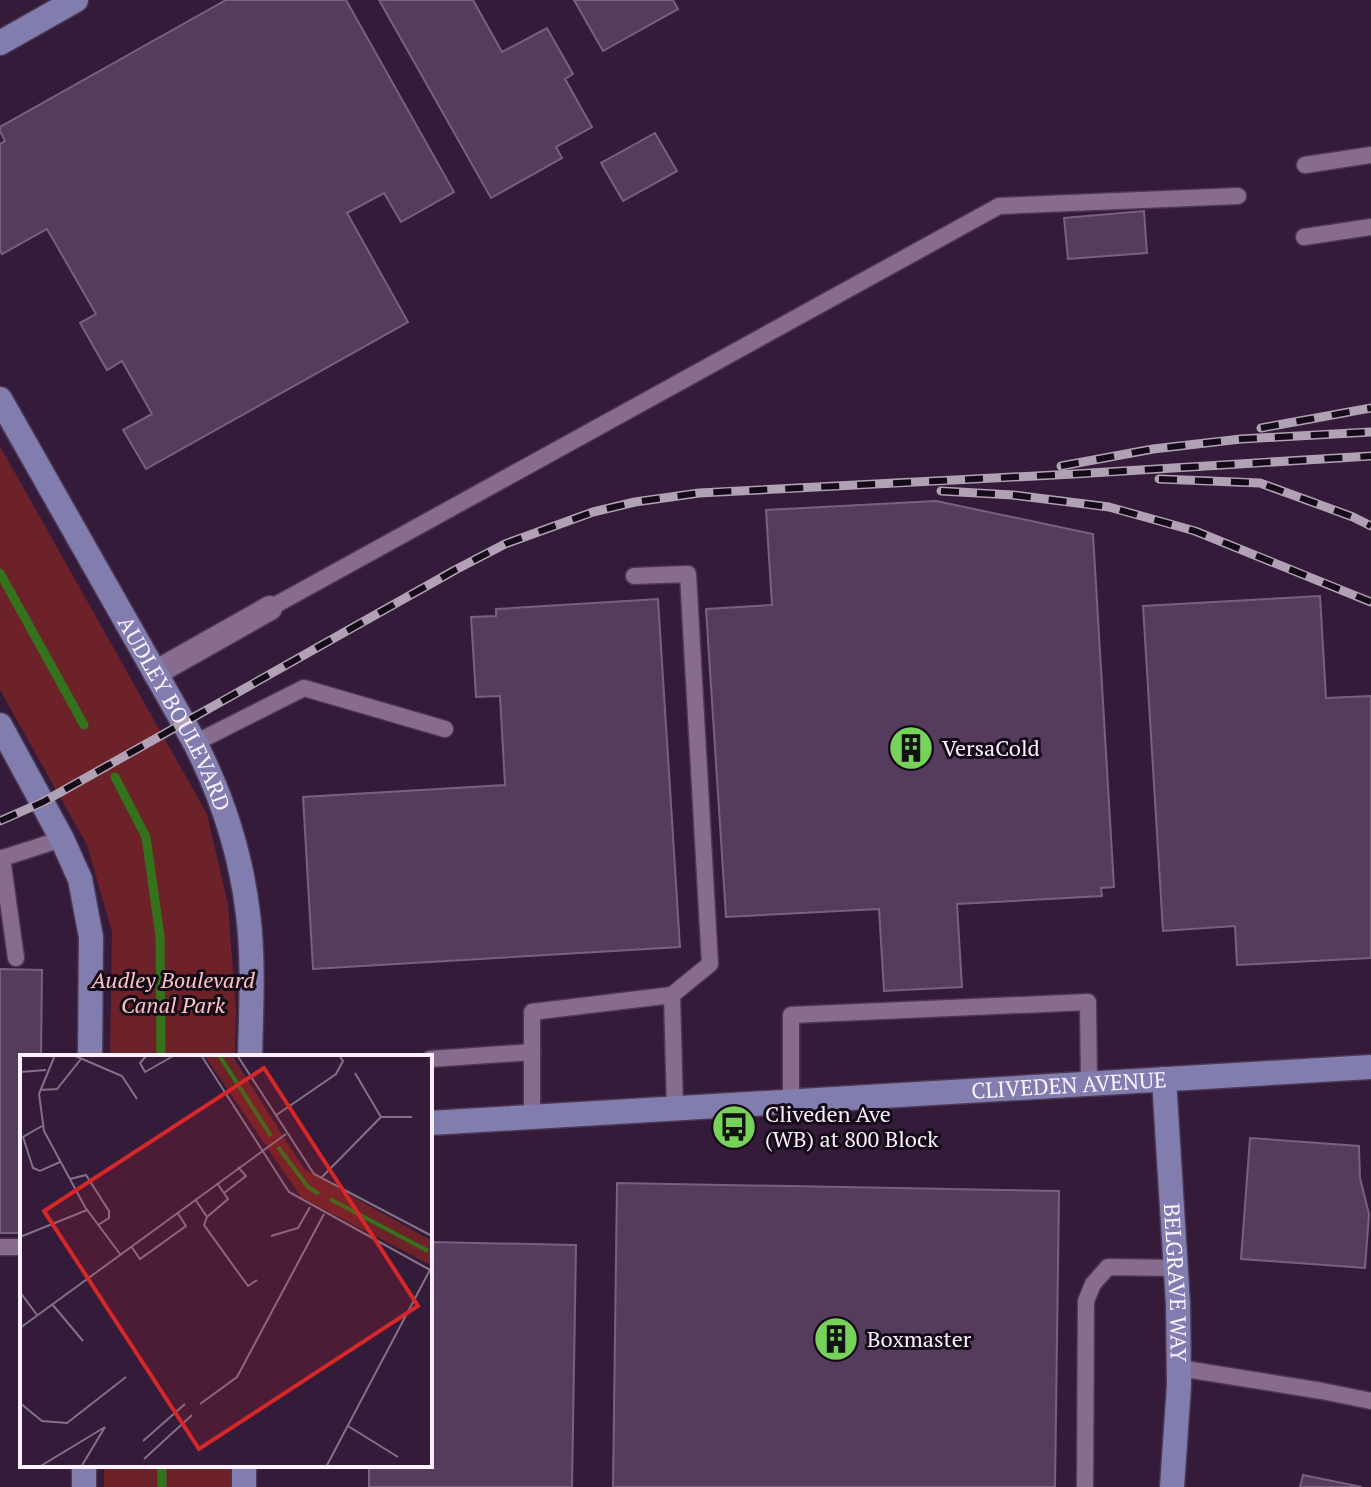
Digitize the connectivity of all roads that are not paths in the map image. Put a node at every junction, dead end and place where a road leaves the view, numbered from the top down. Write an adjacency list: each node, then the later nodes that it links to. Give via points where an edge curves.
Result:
1 (76, 0): 2 (street)
2 (0, 43)
3 (1371, 155): 4 (lane)
4 (1305, 165)
5 (1238, 196): 10 (lane, via 999,206)
6 (1371, 227): 7 (lane)
7 (1304, 237)
8 (0, 399): 11 (street, AUDLEY BOULEVARD)
9 (634, 576): 18 (lane, via 688,574 710,964)
10 (270, 608): 11 (street)
11 (155, 673): 14 (street, AUDLEY BOULEVARD)
12 (0, 725): 15 (street)
13 (445, 729): 14 (lane, via 304,688)
14 (195, 743): 21 (street, AUDLEY BOULEVARD, via 225,811 241,871 249,931)
15 (62, 839): 16 (lane); 20 (street, via 80,879 91,937)
16 (1, 859): 17 (lane)
17 (16, 958)
18 (672, 995): 19 (lane, via 532,1012); 27 (lane)
19 (532, 1052): 22 (lane); 28 (lane)
20 (90, 1055)
21 (250, 1055)
22 (432, 1059)
23 (1371, 1067): 24 (street, CLIVEDEN AVENUE)
24 (1164, 1079): 25 (street, CLIVEDEN AVENUE); 30 (street, BELGRAVE WAY)
25 (1089, 1084): 26 (street, CLIVEDEN AVENUE); 26 (lane, via 1088,1002 791,1015)
26 (791, 1101): 27 (street, CLIVEDEN AVENUE)
27 (675, 1108): 28 (street, CLIVEDEN AVENUE)
28 (532, 1117): 29 (street, CLIVEDEN AVENUE)
29 (432, 1123)
30 (1176, 1268): 31 (street, BELGRAVE WAY); 33 (lane, via 1108,1267 1093,1284 1086,1301)
31 (1179, 1368): 32 (lane); 34 (street, BELGRAVE WAY)
32 (1371, 1401)
33 (1085, 1487)
34 (1172, 1487)

